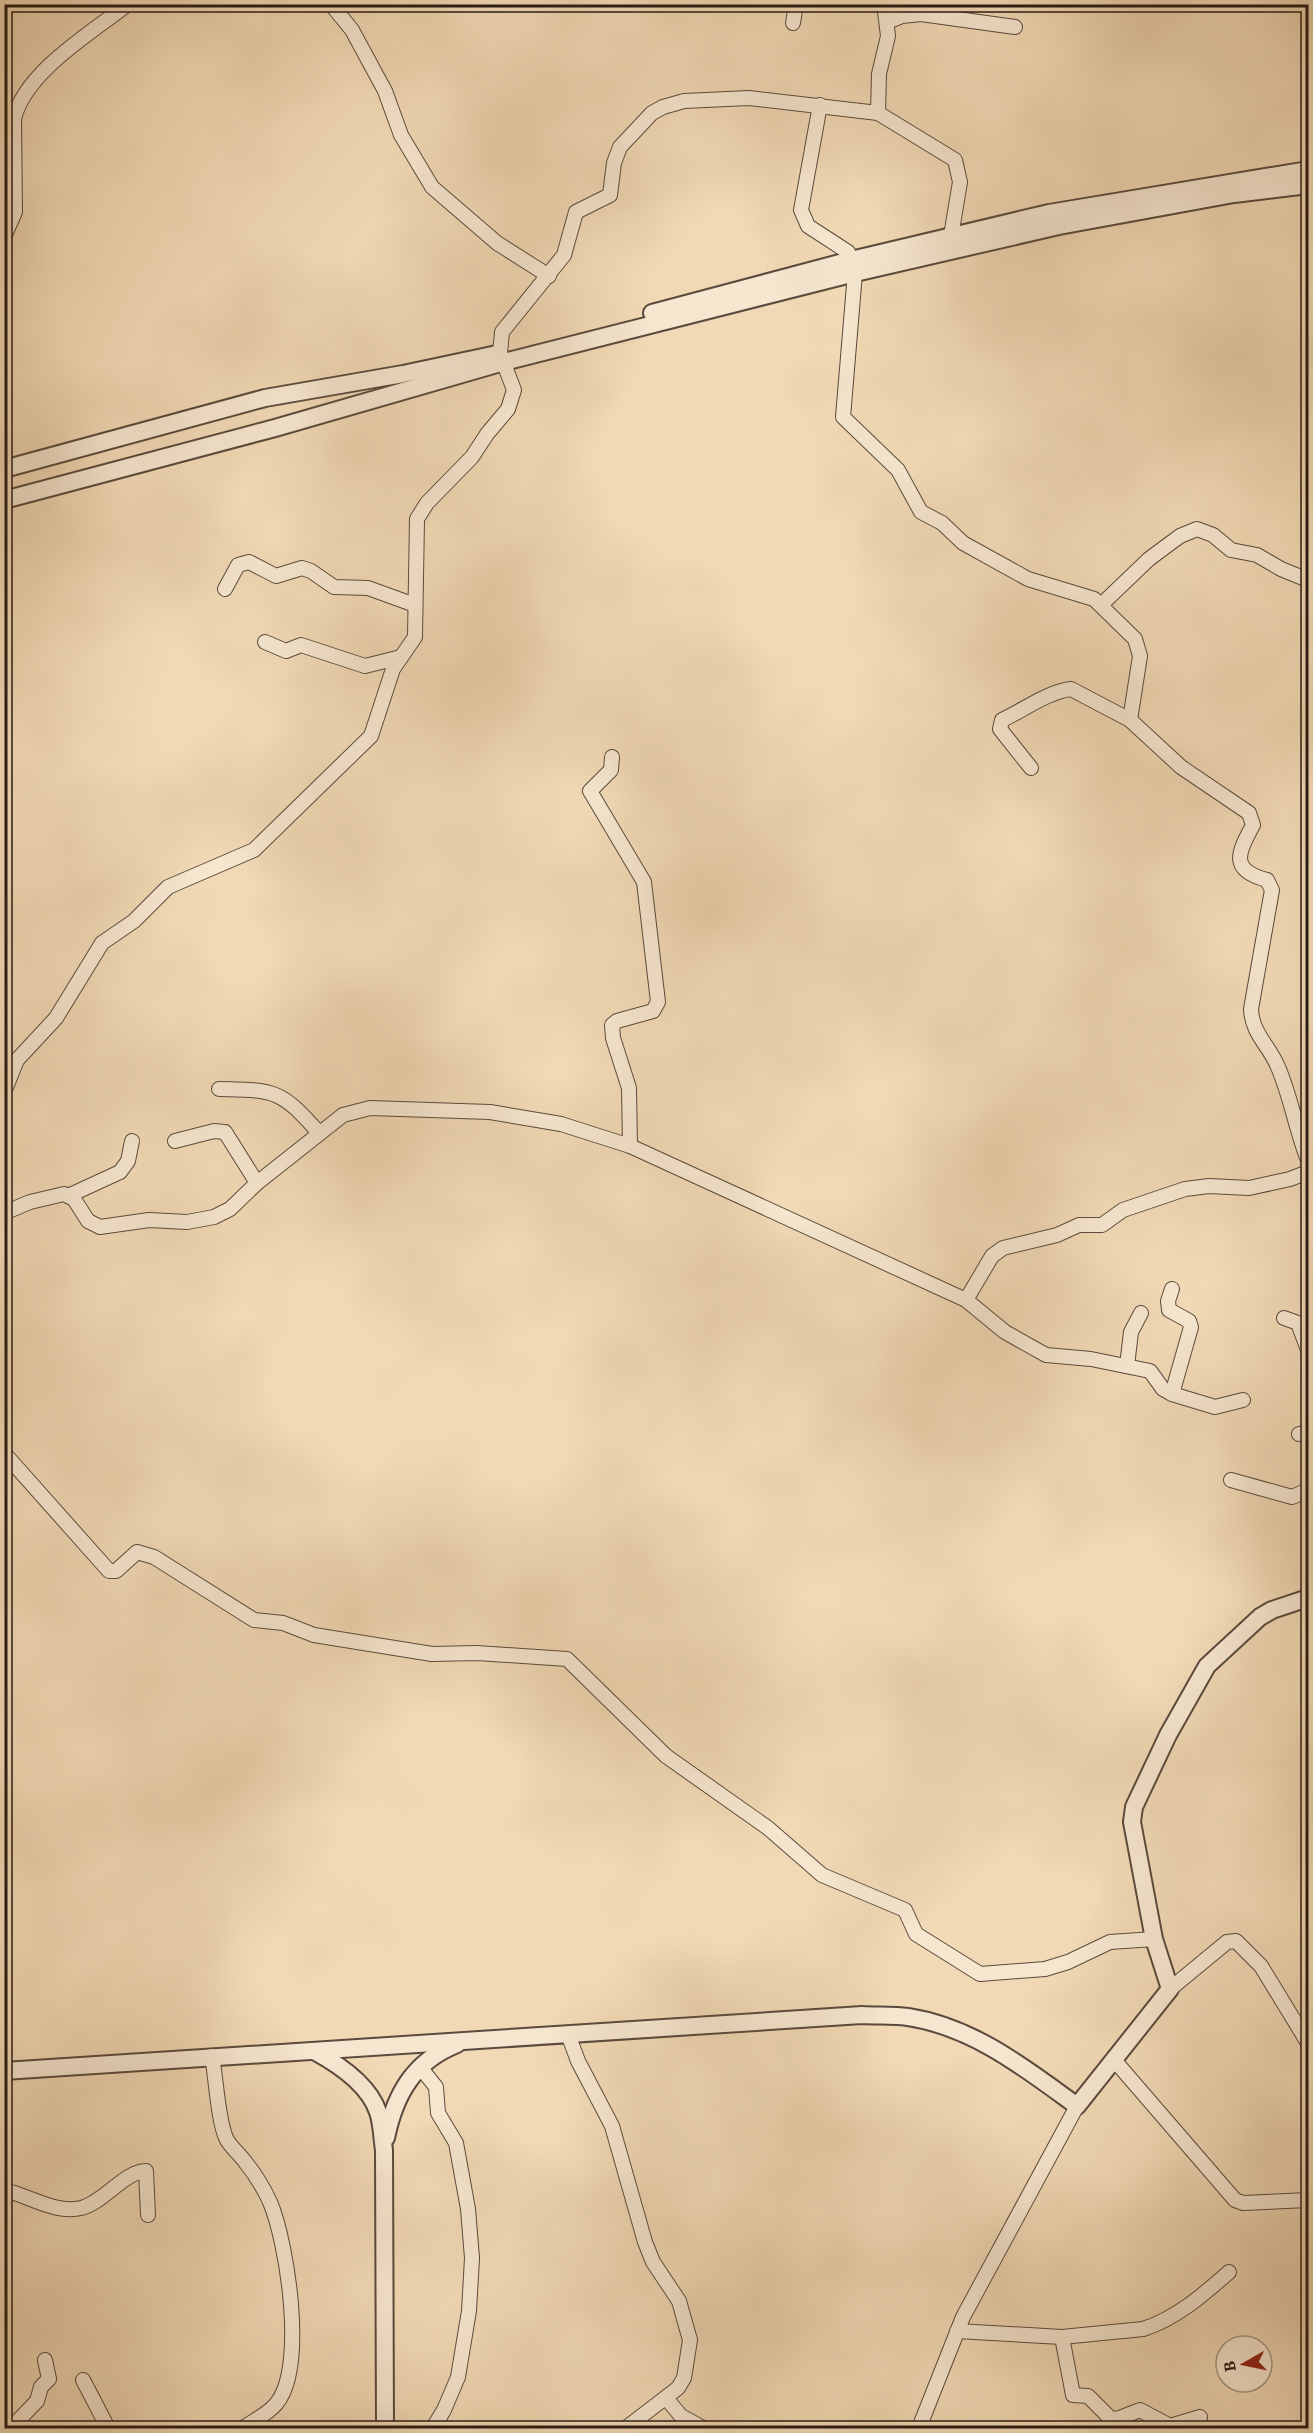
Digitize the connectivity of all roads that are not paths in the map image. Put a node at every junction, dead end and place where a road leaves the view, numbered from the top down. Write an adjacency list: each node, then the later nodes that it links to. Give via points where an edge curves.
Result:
1 (128, 4): 13 (street, via 46,70 17,106 15,212)
2 (331, 4): 15 (street, via 352,30 385,91 400,135 432,187 497,243)
3 (796, 4): 6 (street)
4 (884, 4): 5 (street)
5 (887, 22): 7 (street, via 921,14); 9 (street)
6 (793, 23)
7 (1015, 27)
8 (820, 105): 9 (street); 14 (street, via 801,210 808,226 848,252); 15 (street, via 739,98 663,106 652,113 617,154 610,195 576,212 567,249)
9 (878, 113): 12 (street, via 955,160 960,182)
10 (1308, 170): 12 (street, via 1049,213)
11 (1308, 185): 14 (street, via 1234,194)
12 (951, 236): 14 (street)
13 (4, 237)
14 (853, 266): 16 (street); 21 (street, via 843,417 898,470 917,508 942,523 963,543 1028,579)
15 (549, 276): 16 (street, via 502,332)
16 (502, 357): 17 (street, via 265,398); 18 (street, via 297,422); 22 (street, via 514,390 508,409 417,519)
17 (4, 469)
18 (4, 500)
19 (1308, 580): 21 (street, via 1257,555 1231,550 1213,535 1197,529 1180,536 1149,559)
20 (225, 589): 22 (street, via 238,565 249,562 276,576 306,570 339,589 368,588)
21 (1102, 604): 25 (street, via 1139,648)
22 (416, 605): 24 (street, via 415,637)
23 (265, 642): 24 (street, via 286,651 301,645 365,666)
24 (401, 657): 29 (street, via 393,669 375,728 365,743 254,850 168,887 134,921 102,943 56,1018 17,1060)
25 (1130, 720): 27 (street, via 1081,692 1071,689 1049,695 1000,724); 34 (street, via 1181,768 1251,816 1253,825 1242,845 1240,861 1243,870 1267,880 1272,890 1251,1022 1277,1065)
26 (612, 757): 33 (street, via 611,770 590,791 644,882 658,1002 653,1011 612,1025 629,1088)
27 (1031, 768)
28 (219, 1089): 30 (street, via 252,1089 282,1097)
29 (4, 1092)
30 (319, 1133): 33 (street, via 343,1115 359,1109 496,1113 550,1121); 36 (street)
31 (132, 1141): 37 (street, via 124,1168)
32 (175, 1141): 36 (street, via 225,1132)
33 (630, 1146): 40 (street)
34 (1308, 1160)
35 (1308, 1172): 40 (street, via 1249,1188 1185,1189 1123,1210 1102,1225 1079,1225 1057,1235 1004,1248 992,1256)
36 (257, 1183): 37 (street, via 223,1214 187,1222 149,1220 93,1226)
37 (70, 1195): 38 (street)
38 (6, 1208)
39 (1172, 1289): 45 (street, via 1169,1310 1189,1321 1191,1328)
40 (966, 1300): 44 (street, via 1005,1332 1038,1352)
41 (1141, 1312): 44 (street, via 1131,1332)
42 (1284, 1318): 43 (street, via 1298,1323)
43 (1308, 1350)
44 (1126, 1366): 45 (street, via 1150,1371 1163,1389)
45 (1173, 1394): 46 (street, via 1215,1407)
46 (1243, 1400)
47 (4, 1453): 51 (street, via 109,1572 116,1571 137,1552 154,1557 254,1620 283,1623 314,1635 432,1654 567,1659 666,1756 768,1828 822,1875 905,1910 916,1934 976,1972 1029,1972 1068,1962 1110,1942)
48 (1231, 1480): 49 (street, via 1292,1497)
49 (1308, 1490)
50 (1308, 1598): 51 (street, via 1260,1617 1208,1666 1137,1799 1132,1822)
51 (1154, 1939): 52 (street)
52 (1170, 1989): 55 (street, via 1227,1942 1236,1941 1261,1966); 58 (street)
53 (568, 2034): 54 (street); 61 (street, via 862,2015 908,2017 954,2030 1001,2051); 71 (street, via 616,2137 632,2203 653,2262 684,2313 690,2340 684,2378)
54 (466, 2040): 56 (street); 59 (street)
55 (1308, 2043)
56 (313, 2050): 57 (street); 62 (street, via 338,2064 373,2102 379,2113)
57 (212, 2056): 60 (street); 76 (street, via 225,2136 247,2163 269,2201 278,2224 291,2288 290,2351 281,2396 277,2404)
58 (1115, 2061): 61 (street); 64 (street, via 1235,2200)
59 (420, 2067): 62 (street, via 399,2093); 78 (street, via 436,2087 438,2113 456,2143 472,2258 469,2310 458,2376)
60 (4, 2071)
61 (1077, 2106): 67 (street)
62 (384, 2150): 77 (street)
63 (4, 2190): 65 (street, via 59,2210 81,2208 93,2204 136,2173 146,2171)
64 (1308, 2200)
65 (148, 2215)
66 (1229, 2272): 68 (street, via 1156,2325)
67 (957, 2331): 68 (street); 81 (street)
68 (1062, 2337): 73 (street, via 1073,2395 1088,2396 1113,2419 1140,2410)
69 (45, 2360): 74 (street, via 49,2379 41,2387 37,2401)
70 (83, 2380): 75 (street)
71 (666, 2398): 79 (street); 80 (street, via 681,2416)
72 (1200, 2417): 73 (street)
73 (1161, 2426)
74 (12, 2428)
75 (108, 2428)
76 (243, 2428)
77 (385, 2428)
78 (433, 2428)
79 (626, 2428)
80 (703, 2428)
81 (919, 2428)

